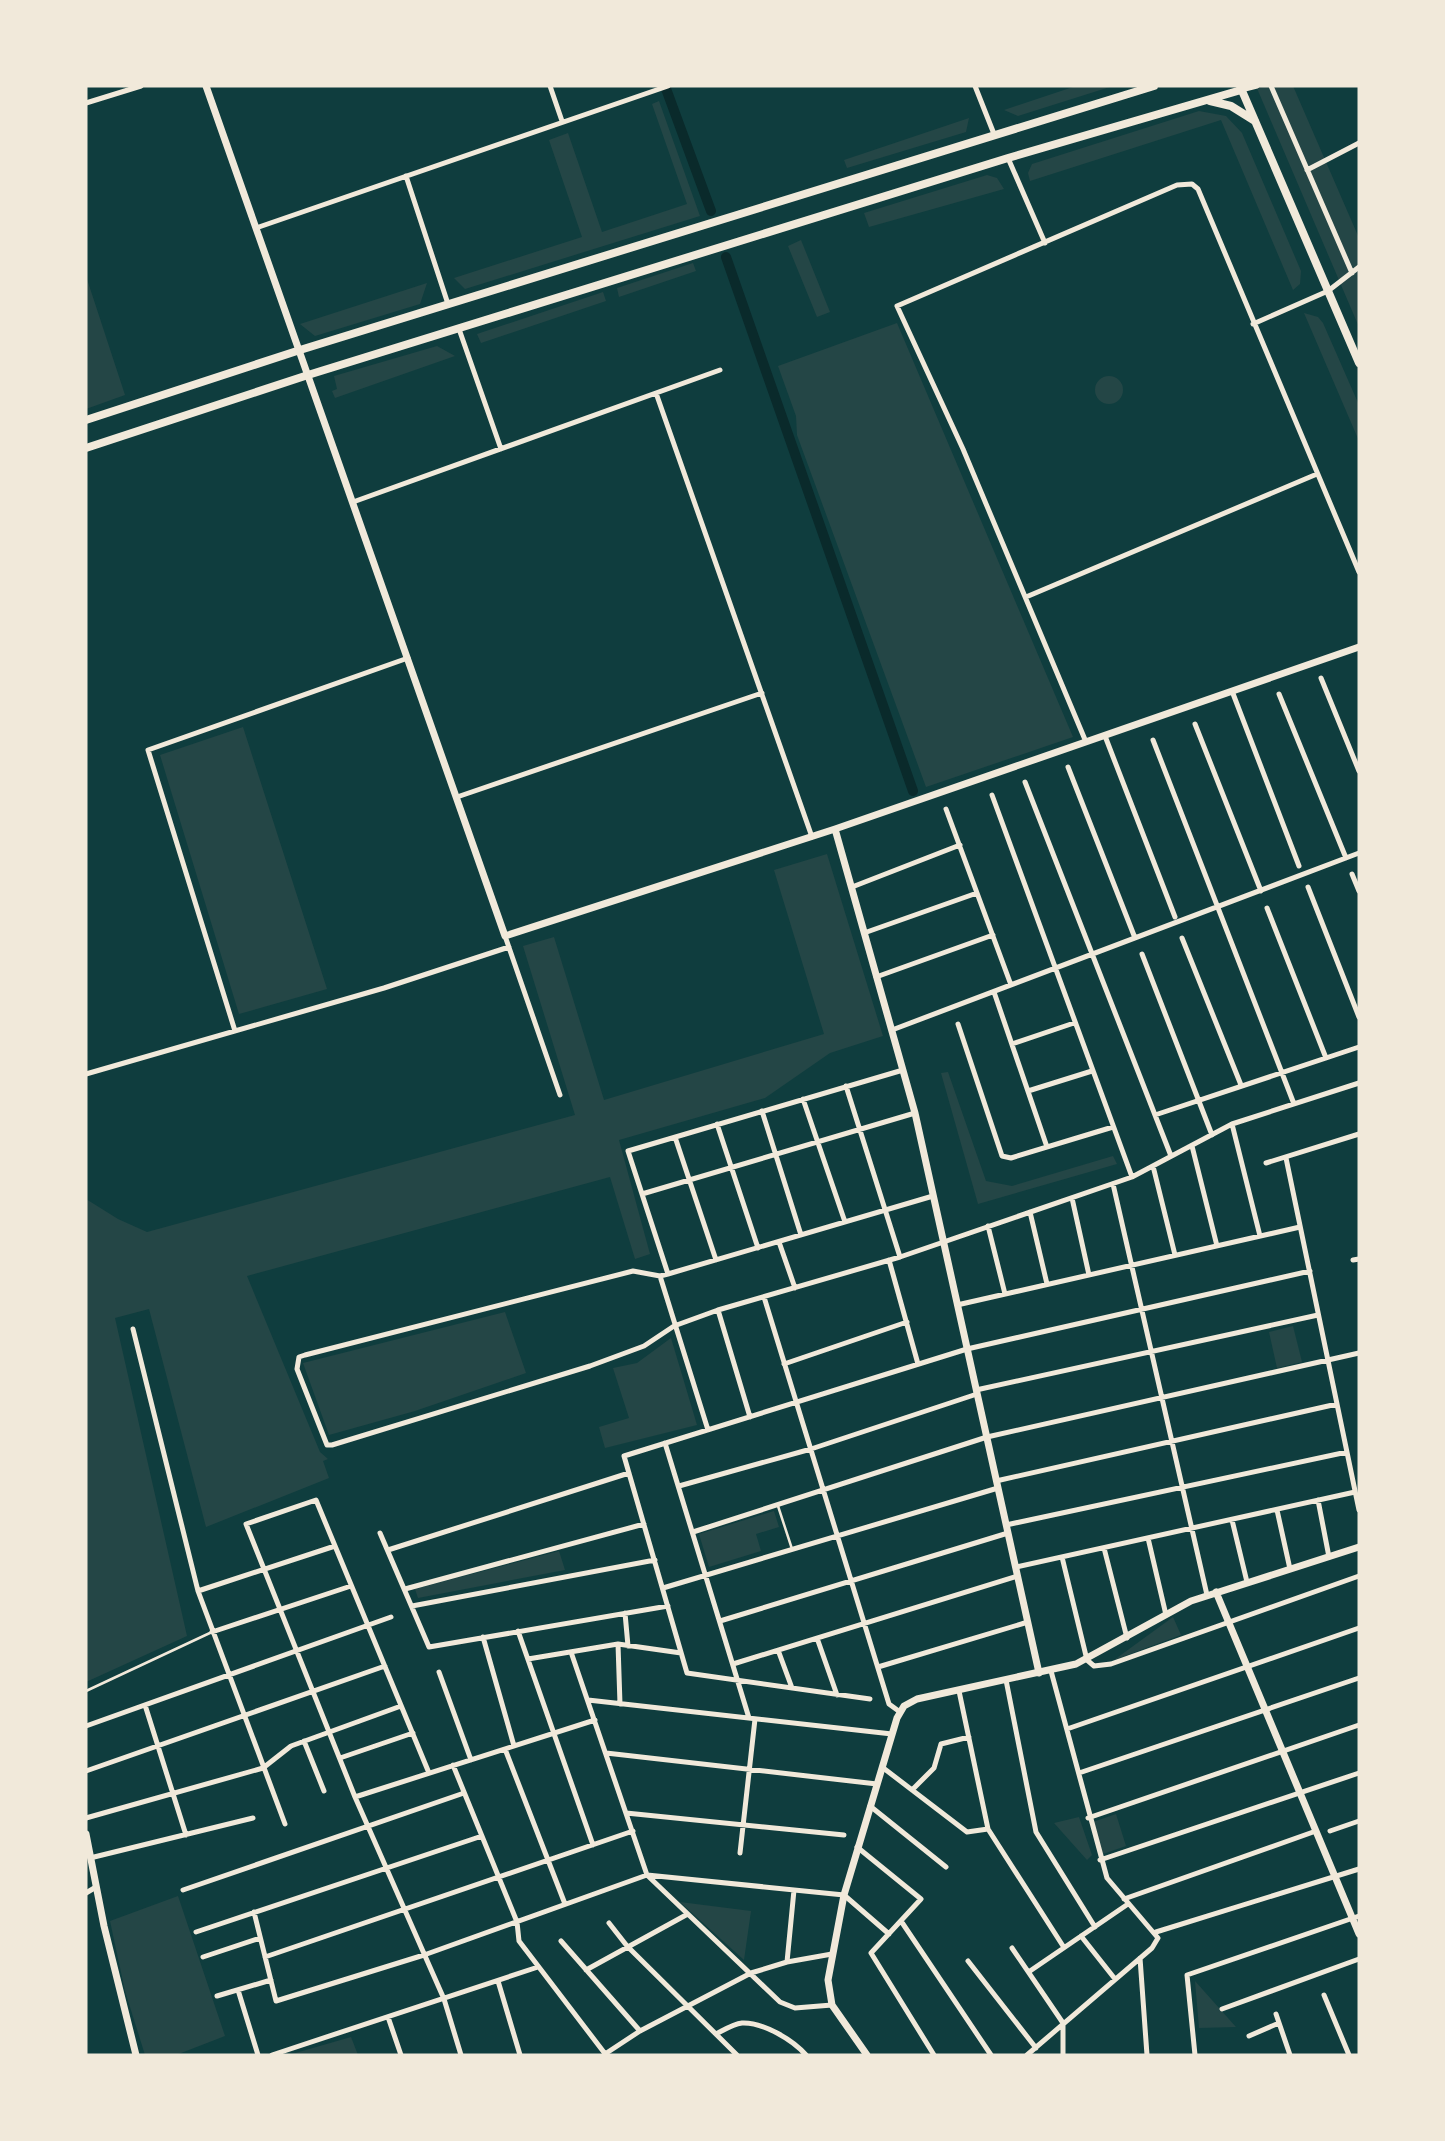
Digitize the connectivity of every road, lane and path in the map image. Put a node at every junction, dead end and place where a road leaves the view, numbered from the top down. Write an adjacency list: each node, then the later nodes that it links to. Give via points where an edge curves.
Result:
1 (141, 86): 11 (street)
2 (206, 86): 19 (street)
3 (550, 86): 12 (street)
4 (668, 86): 12 (street)
5 (975, 86): 14 (street)
6 (1154, 86): 14 (main road)
7 (1257, 86): 9 (street)
8 (1271, 86): 17 (street)
9 (1240, 88): 10 (main road); 13 (main road)
10 (1197, 102): 13 (main road, via 1231,106); 16 (main road)
11 (86, 103)
12 (562, 121): 18 (street)
13 (1256, 122): 23 (main road)
14 (994, 134): 24 (main road)
15 (1359, 143): 17 (street)
16 (1008, 158): 20 (street); 26 (main road)
17 (1307, 170): 22 (street)
18 (406, 176): 19 (street); 24 (street)
19 (256, 228): 27 (street)
20 (1045, 243): 25 (street, via 1177,185 1192,184 1198,189); 38 (street, via 897,306)
21 (1359, 267): 22 (street)
22 (1352, 273): 23 (street)
23 (1328, 291): 25 (street); 28 (main road)
24 (449, 304): 27 (main road)
25 (1253, 324): 35 (street)
26 (459, 329): 30 (main road); 34 (street)
27 (300, 350): 30 (street); 32 (main road)
28 (1359, 363)
29 (720, 370): 31 (street)
30 (308, 375): 33 (main road); 36 (street)
31 (656, 393): 34 (street); 43 (street)
32 (86, 420)
33 (86, 448)
34 (501, 449): 36 (street)
35 (1317, 474): 37 (street); 38 (street)
36 (353, 502): 40 (street)
37 (1359, 572)
38 (1026, 597): 48 (street)
39 (1359, 649): 42 (street)
40 (408, 658): 53 (street); 86 (street, via 148,750)
41 (1321, 678): 50 (street)
42 (1232, 691): 46 (street); 60 (street)
43 (762, 693): 53 (street); 56 (street)
44 (1279, 694): 59 (street)
45 (1195, 724): 64 (street)
46 (1105, 736): 48 (street); 69 (street)
47 (1153, 740): 67 (street)
48 (1086, 742): 55 (street)
49 (1068, 767): 73 (street)
50 (1359, 771)
51 (1025, 782): 76 (street)
52 (992, 795): 78 (street)
53 (457, 797): 72 (street)
54 (946, 809): 57 (street)
55 (835, 830): 56 (street); 62 (street)
56 (813, 837): 72 (street)
57 (960, 845): 62 (street); 66 (street)
58 (1359, 853): 59 (street)
59 (1346, 858): 64 (street)
60 (1299, 866)
61 (1352, 874): 65 (street)
62 (852, 887): 70 (street)
63 (1308, 887): 82 (street)
64 (1261, 891): 67 (street)
65 (1359, 891)
66 (977, 893): 70 (street); 71 (street)
67 (1218, 907): 73 (street); 92 (street)
68 (1267, 908): 89 (street)
69 (1175, 917)
70 (864, 933): 79 (street)
71 (993, 935): 79 (street); 80 (street)
72 (505, 936): 75 (street)
73 (1135, 938): 76 (street)
74 (1182, 938): 95 (street)
75 (509, 947): 86 (street); 98 (street)
76 (1093, 954): 78 (street); 104 (street)
77 (1142, 954): 100 (street)
78 (1054, 969): 80 (street); 83 (street)
79 (876, 977): 85 (street)
80 (1011, 985): 81 (street)
81 (994, 992): 85 (street); 87 (street)
82 (1359, 1017)
83 (1074, 1023): 87 (street); 91 (street)
84 (958, 1024): 114 (street, via 1002,1156 1012,1158)
85 (892, 1030): 90 (street)
86 (235, 1031): 93 (street)
87 (1012, 1044): 97 (street)
88 (1359, 1047): 89 (street)
89 (1325, 1058): 92 (street)
90 (902, 1070): 96 (street); 103 (street)
91 (1092, 1071): 97 (street); 107 (street)
92 (1282, 1072): 95 (street); 101 (street)
93 (86, 1074)
94 (1359, 1083): 101 (street)
95 (1241, 1085): 100 (street)
96 (846, 1086): 99 (street); 108 (street)
97 (1028, 1091): 114 (street)
98 (560, 1095)
99 (803, 1099): 102 (street); 112 (street)
100 (1198, 1100): 104 (street); 110 (street)
101 (1294, 1104): 106 (street)
102 (762, 1111): 105 (street); 115 (street)
103 (915, 1113): 108 (street); 125 (street)
104 (1155, 1115): 116 (street)
105 (718, 1124): 111 (street); 120 (street)
106 (1232, 1124): 110 (street); 133 (street)
107 (1113, 1127): 114 (street); 121 (street)
108 (859, 1130): 112 (street); 127 (street)
109 (1359, 1134): 117 (street)
110 (1212, 1135): 113 (street)
111 (675, 1137): 122 (street); 124 (street, via 628,1151)
112 (817, 1142): 115 (street); 129 (street)
113 (1192, 1146): 116 (street); 136 (street)
114 (1047, 1147)
115 (776, 1154): 120 (street); 132 (street)
116 (1171, 1156): 119 (street)
117 (1286, 1158): 118 (street); 131 (street)
118 (1266, 1163)
119 (1153, 1166): 121 (street); 138 (street)
120 (732, 1167): 122 (street); 137 (street)
121 (1132, 1177): 123 (street)
122 (690, 1180): 124 (street); 140 (street)
123 (1113, 1184): 126 (street); 142 (street)
124 (642, 1194): 144 (street)
125 (933, 1196): 127 (street); 135 (street)
126 (1072, 1198): 128 (street); 145 (street)
127 (885, 1210): 129 (street); 139 (street)
128 (1030, 1212): 130 (street); 147 (street)
129 (845, 1222): 132 (street)
130 (988, 1226): 135 (street); 149 (street)
131 (1300, 1227): 133 (street); 143 (street)
132 (801, 1235): 134 (street)
133 (1259, 1236): 136 (street)
134 (779, 1242): 137 (street); 148 (street)
135 (943, 1242): 139 (street); 151 (street)
136 (1217, 1245): 138 (street)
137 (758, 1248): 140 (street)
138 (1175, 1255): 142 (street)
139 (900, 1257): 141 (street)
140 (716, 1260): 144 (street)
141 (889, 1260): 148 (street); 155 (street)
142 (1132, 1265): 145 (street); 152 (street)
143 (1310, 1272): 152 (street); 154 (street)
144 (668, 1274): 146 (street)
145 (1089, 1275): 147 (street)
146 (660, 1276): 156 (street); 156 (street, via 633,1271 299,1357 297,1369 327,1445 332,1445 590,1366 645,1346)
147 (1047, 1284): 149 (street)
148 (794, 1288): 150 (street)
149 (1005, 1294): 151 (street)
150 (764, 1297): 153 (street); 162 (street)
151 (957, 1305): 158 (street)
152 (1142, 1307): 158 (street); 159 (street)
153 (718, 1310): 156 (street); 168 (street)
154 (1318, 1315): 159 (street); 161 (street)
155 (907, 1322): 162 (street); 163 (street)
156 (674, 1326): 169 (street)
157 (133, 1329): 212 (street)
158 (967, 1349): 163 (street); 164 (street)
159 (1152, 1351): 164 (street); 165 (street)
160 (1359, 1353): 161 (street)
161 (1328, 1360): 165 (street); 167 (street)
162 (785, 1364): 166 (street)
163 (918, 1364): 166 (street)
164 (977, 1392): 170 (street); 173 (street)
165 (1162, 1396): 170 (street); 171 (street)
166 (796, 1402): 168 (street); 173 (street)
167 (1337, 1404): 171 (street); 174 (street)
168 (750, 1416): 169 (street)
169 (708, 1430): 172 (street)
170 (987, 1437): 176 (street); 179 (street)
171 (1172, 1441): 176 (street); 178 (street)
172 (665, 1443): 175 (street, via 624,1456); 177 (street)
173 (811, 1449): 177 (street); 179 (street)
174 (1347, 1452): 178 (street); 180 (street)
175 (629, 1473): 186 (street); 196 (street)
176 (997, 1484): 188 (street); 191 (street)
177 (678, 1486): 189 (street)
178 (1182, 1487): 187 (street); 188 (street)
179 (824, 1492): 182 (street); 191 (street)
180 (1355, 1492): 181 (street); 184 (street)
181 (1318, 1500): 183 (street); 199 (street)
182 (778, 1506): 189 (street); 197 (lane)
183 (1277, 1510): 185 (street); 203 (street)
184 (1359, 1510)
185 (1232, 1520): 187 (street); 208 (street)
186 (644, 1524): 200 (street); 211 (street)
187 (1192, 1528): 192 (street); 214 (street)
188 (1007, 1529): 201 (street); 207 (street)
189 (693, 1532): 204 (street)
190 (380, 1533): 196 (street)
191 (837, 1537): 197 (street); 207 (street)
192 (1148, 1538): 195 (street); 219 (street)
193 (335, 1546): 202 (street); 202 (street, via 316,1500 246,1524); 209 (street)
194 (1359, 1547): 199 (street)
195 (1104, 1548): 198 (street); 231 (street)
196 (388, 1550): 211 (street)
197 (792, 1550): 204 (street)
198 (1062, 1557): 201 (street); 239 (street)
199 (1329, 1557): 203 (street)
200 (655, 1560): 210 (street); 215 (street)
201 (1016, 1567): 205 (street)
202 (264, 1569): 212 (street); 217 (street)
203 (1290, 1569): 208 (street)
204 (706, 1575): 210 (street); 221 (street)
205 (1018, 1576): 222 (street); 224 (street)
206 (1359, 1576): 223 (street)
207 (851, 1581): 221 (street); 224 (street)
208 (1247, 1582): 213 (street)
209 (351, 1586): 217 (street); 225 (street)
210 (663, 1588): 216 (street)
211 (405, 1590): 215 (street)
212 (198, 1591): 228 (street)
213 (1216, 1592): 214 (street); 223 (street)
214 (1207, 1595): 219 (street)
215 (412, 1606): 229 (street, via 429,1647)
216 (668, 1606): 218 (street); 237 (street)
217 (280, 1609): 228 (street); 235 (street)
218 (625, 1613): 227 (street); 233 (street)
219 (1166, 1615): 231 (street)
220 (391, 1617): 225 (street)
221 (720, 1621): 240 (street)
222 (1028, 1622): 243 (street); 246 (street)
223 (1229, 1622): 239 (street, via 1111,1664 1094,1666); 242 (street)
224 (864, 1623): 230 (street); 243 (street)
225 (368, 1625): 235 (street); 241 (street)
226 (1359, 1628): 242 (street)
227 (519, 1631): 229 (street); 238 (street)
228 (212, 1632): 247 (street); 253 (lane)
229 (483, 1637): 276 (street)
230 (817, 1638): 234 (street); 255 (street)
231 (1127, 1638): 239 (street)
232 (618, 1644): 233 (street); 236 (street); 258 (street)
233 (628, 1646): 237 (street)
234 (778, 1650): 240 (street); 251 (street)
235 (296, 1651): 247 (street); 254 (street)
236 (571, 1652): 238 (street); 257 (street)
237 (681, 1653): 249 (street, via 687,1673)
238 (528, 1659): 271 (street)
239 (1087, 1660): 244 (street)
240 (733, 1664): 249 (street)
241 (385, 1666): 254 (street); 260 (street)
242 (1247, 1666): 261 (street); 268 (street)
243 (877, 1667): 262 (street, via 889,1704)
244 (1051, 1671): 246 (street); 268 (street)
245 (439, 1672): 281 (street)
246 (1039, 1674): 250 (street)
247 (228, 1675): 259 (street); 263 (street)
248 (1359, 1678): 261 (street)
249 (738, 1680): 251 (street); 264 (street)
250 (1006, 1680): 252 (street); 340 (street, via 1036,1832)
251 (792, 1688): 255 (street)
252 (959, 1690): 262 (street, via 917,1699); 273 (street)
253 (86, 1691)
254 (313, 1691): 263 (street); 269 (street)
255 (837, 1695): 256 (street)
256 (870, 1699)
257 (588, 1700): 258 (street); 265 (street)
258 (620, 1704): 264 (street)
259 (145, 1705): 267 (street); 275 (street)
260 (401, 1706): 269 (street); 270 (street)
261 (1265, 1709): 278 (street); 288 (street)
262 (900, 1712): 272 (street)
263 (244, 1716): 275 (street); 284 (street)
264 (752, 1718): 272 (street); 285 (street)
265 (595, 1720): 271 (street); 279 (street)
266 (1359, 1725): 278 (street)
267 (86, 1726)
268 (1067, 1729): 288 (street)
269 (329, 1732): 274 (street); 280 (street)
270 (413, 1733): 280 (street); 287 (street)
271 (554, 1733): 276 (street); 314 (street)
272 (892, 1734): 283 (street)
273 (969, 1737): 291 (street, via 942,1744 934,1768); 306 (street)
274 (304, 1741): 284 (street); 292 (street)
275 (158, 1746): 286 (street); 294 (street)
276 (514, 1746): 277 (street)
277 (505, 1749): 281 (street); 318 (street)
278 (1283, 1751): 293 (street); 301 (street)
279 (606, 1753): 285 (street); 298 (street)
280 (340, 1758): 296 (street)
281 (471, 1760): 282 (street)
282 (453, 1765): 287 (street); 295 (street)
283 (882, 1767): 290 (street); 291 (street)
284 (263, 1768): 294 (street); 303 (street)
285 (750, 1770): 290 (street); 304 (street)
286 (86, 1771)
287 (429, 1773): 296 (street)
288 (1079, 1773): 301 (street)
289 (1359, 1773): 293 (street)
290 (877, 1784): 297 (street)
291 (912, 1790): 306 (street, via 967,1832)
292 (324, 1791)
293 (1300, 1792): 308 (street); 319 (street)
294 (173, 1793): 299 (street); 311 (street)
295 (464, 1793): 305 (street); 313 (street)
296 (355, 1797): 305 (street)
297 (870, 1806): 315 (street); 320 (street)
298 (626, 1813): 304 (street); 307 (street)
299 (86, 1818)
300 (253, 1818): 311 (street)
301 (1088, 1818): 319 (street)
302 (1359, 1821): 309 (street)
303 (285, 1824)
304 (743, 1825): 312 (street); 316 (street)
305 (368, 1826): 321 (street); 327 (street)
306 (988, 1829): 349 (street)
307 (632, 1831): 314 (street); 323 (street)
308 (1316, 1831): 325 (street); 331 (street)
309 (1330, 1831)
310 (86, 1834): 317 (street)
311 (186, 1835): 317 (street)
312 (844, 1835)
313 (482, 1836): 321 (street); 324 (street)
314 (593, 1844): 318 (street)
315 (858, 1847): 330 (street); 337 (street, via 922,1899)
316 (740, 1853)
317 (90, 1858): 326 (street)
318 (548, 1860): 324 (street); 332 (street)
319 (1100, 1860): 331 (street, via 1107,1878)
320 (946, 1867)
321 (386, 1868): 333 (street); 334 (street)
322 (1359, 1869): 325 (street)
323 (647, 1875): 328 (street); 332 (street); 335 (street)
324 (499, 1877): 333 (street); 338 (street)
325 (1335, 1877): 336 (street); 344 (street)
326 (96, 1887): 329 (street); 381 (street)
327 (183, 1890)
328 (794, 1890): 330 (street); 358 (street)
329 (86, 1893)
330 (844, 1895): 342 (street); 351 (street)
331 (1126, 1901): 340 (street); 344 (street)
332 (565, 1905): 338 (street)
333 (404, 1909): 352 (street); 354 (street)
334 (254, 1912): 341 (street); 346 (street)
335 (686, 1915): 348 (street); 362 (street)
336 (1356, 1917): 343 (street); 396 (street, via 1187,1975)
337 (901, 1921): 342 (street); 392 (street)
338 (517, 1922): 352 (street); 359 (street, via 519,1941)
339 (610, 1923): 348 (street)
340 (1095, 1927): 345 (street)
341 (195, 1931)
342 (888, 1934): 391 (street, via 871,1953)
343 (1359, 1934)
344 (1157, 1935): 355 (street)
345 (1081, 1936): 349 (street); 363 (street)
346 (260, 1938): 353 (street); 354 (street)
347 (561, 1941): 360 (street)
348 (627, 1946): 360 (street); 371 (street)
349 (1063, 1946): 361 (street)
350 (1012, 1948): 361 (street)
351 (832, 1954): 358 (street); 370 (street, via 828,1980)
352 (424, 1955): 364 (street, via 276,2001); 369 (street)
353 (203, 1957)
354 (265, 1957): 364 (street)
355 (1140, 1958): 363 (street); 395 (street)
356 (1359, 1959): 372 (street)
357 (968, 1961): 380 (street)
358 (787, 1962): 362 (street)
359 (538, 1967): 365 (street); 387 (street)
360 (586, 1969): 377 (street)
361 (1030, 1971): 376 (street)
362 (751, 1973): 370 (street, via 785,2006); 371 (street)
363 (1115, 1979): 376 (street)
364 (271, 1980): 366 (street)
365 (498, 1981): 369 (street); 386 (street)
366 (238, 1990): 368 (street); 382 (street)
367 (1324, 1994): 398 (street)
368 (217, 1996)
369 (444, 1999): 374 (street); 385 (street)
370 (832, 2005): 390 (street)
371 (690, 2006): 377 (street); 378 (street)
372 (1222, 2009)
373 (1276, 2014): 375 (street)
374 (388, 2017): 383 (street); 384 (street)
375 (1279, 2023): 379 (street); 397 (street)
376 (1063, 2024): 380 (street); 394 (street)
377 (640, 2031): 387 (street)
378 (716, 2034): 388 (street); 389 (street, via 747,2023 787,2039)
379 (1250, 2036)
380 (1036, 2048): 393 (street)
381 (136, 2055)
382 (258, 2055)
383 (274, 2055)
384 (401, 2055)
385 (461, 2055)
386 (520, 2055)
387 (604, 2055)
388 (737, 2055)
389 (806, 2055)
390 (867, 2055)
391 (934, 2055)
392 (991, 2055)
393 (1027, 2055)
394 (1063, 2055)
395 (1147, 2055)
396 (1195, 2055)
397 (1290, 2055)
398 (1349, 2055)

